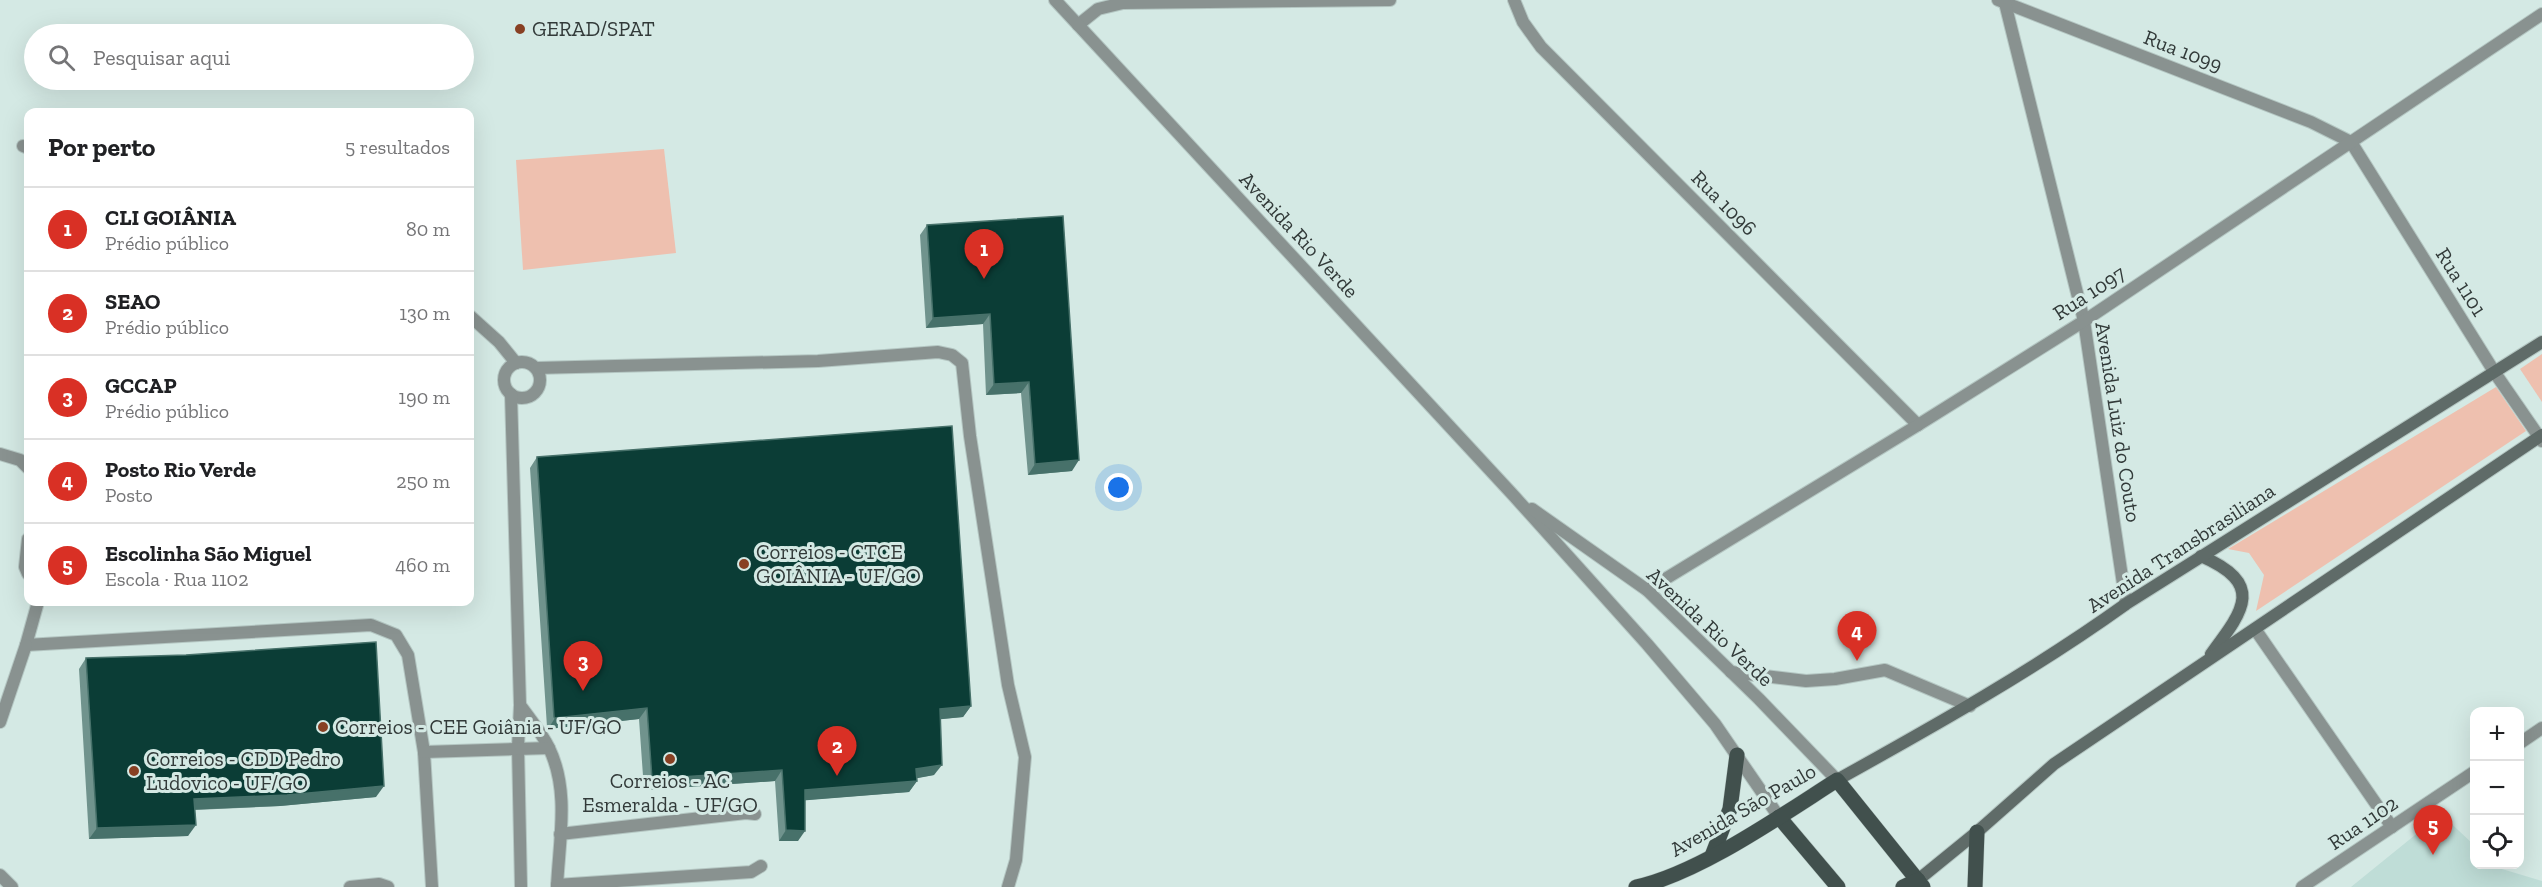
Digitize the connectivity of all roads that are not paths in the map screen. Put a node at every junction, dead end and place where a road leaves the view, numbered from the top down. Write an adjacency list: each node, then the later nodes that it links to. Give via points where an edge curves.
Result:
1 (1055, 0): 6 (street, Avenida Rio Verde)
2 (1390, 0): 6 (street, via 1111,4)
3 (1514, 0): 15 (street, Rua 1096, via 1523,22 1541,47)
4 (2001, 1): 7 (street, Rua 1099, via 2311,122); 9 (street, Avenida Luiz do Couto)
5 (2542, 14): 7 (street, Rua 1097)
6 (1078, 25): 19 (street, Avenida Rio Verde)
7 (2351, 142): 9 (street, Rua 1097); 13 (street, Rua 1101)
8 (474, 320): 11 (street)
9 (2084, 321): 15 (street, Rua 1097); 22 (street, Avenida Luiz do Couto)
10 (2542, 342): 13 (main road, Avenida Transbrasiliana)
11 (516, 363): 12 (street); 14 (street, via 505,375 505,385)
12 (536, 368): 14 (street, via 541,381 536,393 523,398); 54 (street, via 818,361 938,352 952,355 962,363 1008,685 1025,757 1016,860)
13 (2495, 373): 16 (street, Rua 1101); 20 (main road, Avenida Transbrasiliana)
14 (511, 394): 28 (street)
15 (1918, 425): 21 (street, Rua 1097)
16 (2541, 438): 24 (main road)
17 (0, 454): 18 (street)
18 (24, 464)
19 (1514, 496): 21 (street, Avenida Rio Verde); 36 (street, Avenida Rio Verde, via 1647,644)
20 (2201, 556): 22 (main road, Avenida Transbrasiliana); 26 (main road, via 2221,564 2234,575 2241,586 2243,601 2239,615)
21 (1647, 590): 27 (street, Avenida Rio Verde)
22 (2126, 604): 29 (main road, Avenida Transbrasiliana)
23 (37, 606): 25 (street)
24 (2255, 629): 26 (main road); 41 (street)
25 (26, 645): 30 (street); 35 (street, via 371,625 396,635 405,646)
26 (2205, 663): 42 (main road, via 2054,764)
27 (1731, 672): 29 (street, via 1806,681 1885,670); 38 (street, Avenida Rio Verde)
28 (520, 705): 33 (street); 34 (street)
29 (1970, 706): 38 (main road, Avenida Transbrasiliana)
30 (0, 722)
31 (2542, 728): 32 (street)
32 (2524, 739)
33 (518, 747): 34 (street); 35 (street); 53 (street)
34 (549, 748): 43 (street, via 558,775)
35 (424, 752): 52 (street)
36 (1737, 755): 40 (street, Avenida Rio Verde); 44 (main road, via 1730,809)
37 (2470, 775): 41 (street, Rua 1102)
38 (1837, 780): 40 (main road, Avenida São Paulo); 47 (main road)
39 (755, 814): 43 (street)
40 (1779, 817): 44 (main road, Avenida São Paulo); 56 (main road)
41 (2392, 828): 58 (street, Rua 1102)
42 (1977, 832): 47 (main road); 57 (main road)
43 (560, 834): 48 (street)
44 (1712, 856): 55 (main road, Avenida São Paulo)
45 (761, 866): 48 (street, via 751,872)
46 (0, 875): 49 (street)
47 (1915, 885)
48 (557, 886)
49 (12, 887)
50 (350, 887): 51 (street)
51 (388, 887)
52 (432, 887)
53 (521, 887)
54 (1008, 887)
55 (1636, 887)
56 (1838, 887)
57 (1976, 887)
58 (2302, 887)

